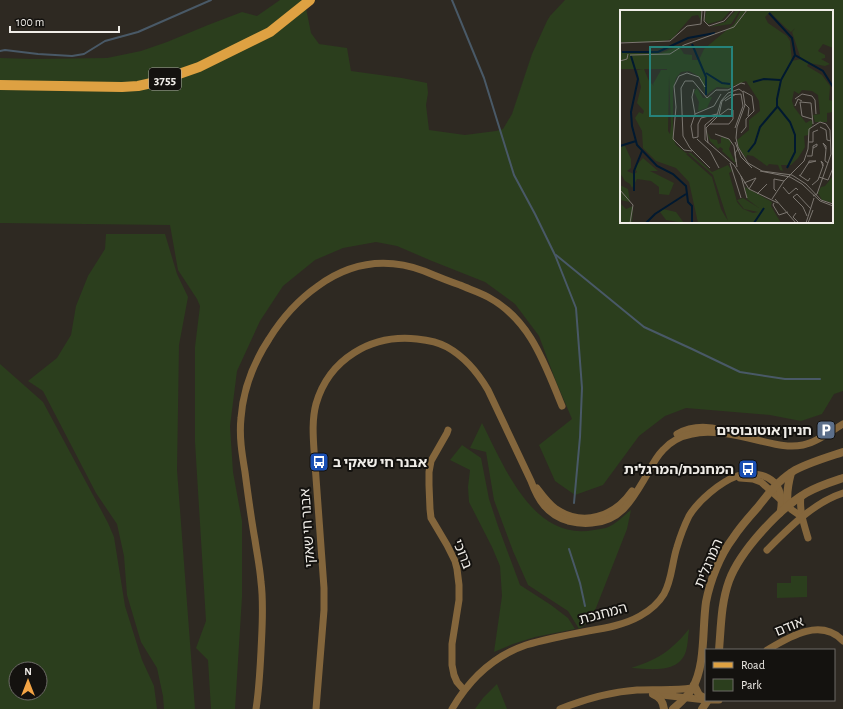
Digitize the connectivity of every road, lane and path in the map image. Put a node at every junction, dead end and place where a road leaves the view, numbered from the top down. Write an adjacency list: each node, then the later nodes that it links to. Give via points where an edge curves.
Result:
1 (310, 0): 2 (main road, 3755, via 270,32 199,67 156,82 138,86)
2 (0, 85)
3 (562, 406): 28 (street, via 541,356 528,334 505,309 479,293 423,271 382,263 357,267 333,276 310,291 281,322 263,349 254,366 243,402 241,437 263,598)
4 (843, 424): 29 (street, אבנר חי שאקי, via 821,438 794,446 716,433 703,432 682,436 660,453 636,493 621,512 597,523 566,521 553,514 540,502 495,403 481,378 469,364 439,343 424,340 392,339 366,346 340,363 332,373 316,404 314,415 324,595)
5 (448, 430): 22 (street, ברוכי, via 431,461 429,500 431,518 457,569 459,600 452,644 452,665 457,682)
6 (843, 452): 7 (street, המרגלית)
7 (791, 473): 9 (street, המרגלית); 13 (street, via 787,489)
8 (843, 478): 11 (street, המרגלית)
9 (774, 488): 12 (street, via 780,492); 21 (street, המרגלית, via 732,538 716,570 706,603 701,658); 22 (street, המחנכת, via 768,478 744,474 718,486 702,501 689,516 664,593 659,602 639,617 624,624 525,645 495,660)
10 (843, 493): 15 (street)
11 (801, 496): 13 (street, המרגלית); 15 (street)
12 (781, 500): 13 (street); 14 (street)
13 (788, 506): 14 (street, המרגלית); 15 (street)
14 (780, 513): 19 (street, המרגלית, via 742,556 729,581)
15 (802, 517): 16 (street); 17 (street)
16 (808, 538)
17 (767, 550)
18 (843, 641): 20 (street, אודם, via 825,630 809,630)
19 (719, 649)
20 (769, 649)
21 (693, 687): 23 (street, via 681,690); 25 (street, המרגלית); 26 (street)
22 (464, 690): 30 (street, המחנכת)
23 (615, 693): 24 (street); 31 (street, via 594,697)
24 (653, 694): 25 (street); 32 (street, via 661,700)
25 (686, 698): 27 (street); 33 (street, המרגלית)
26 (705, 699)
27 (705, 700)
28 (256, 709)
29 (316, 709)
30 (452, 709)
31 (560, 709)
32 (664, 709)
33 (673, 709)

